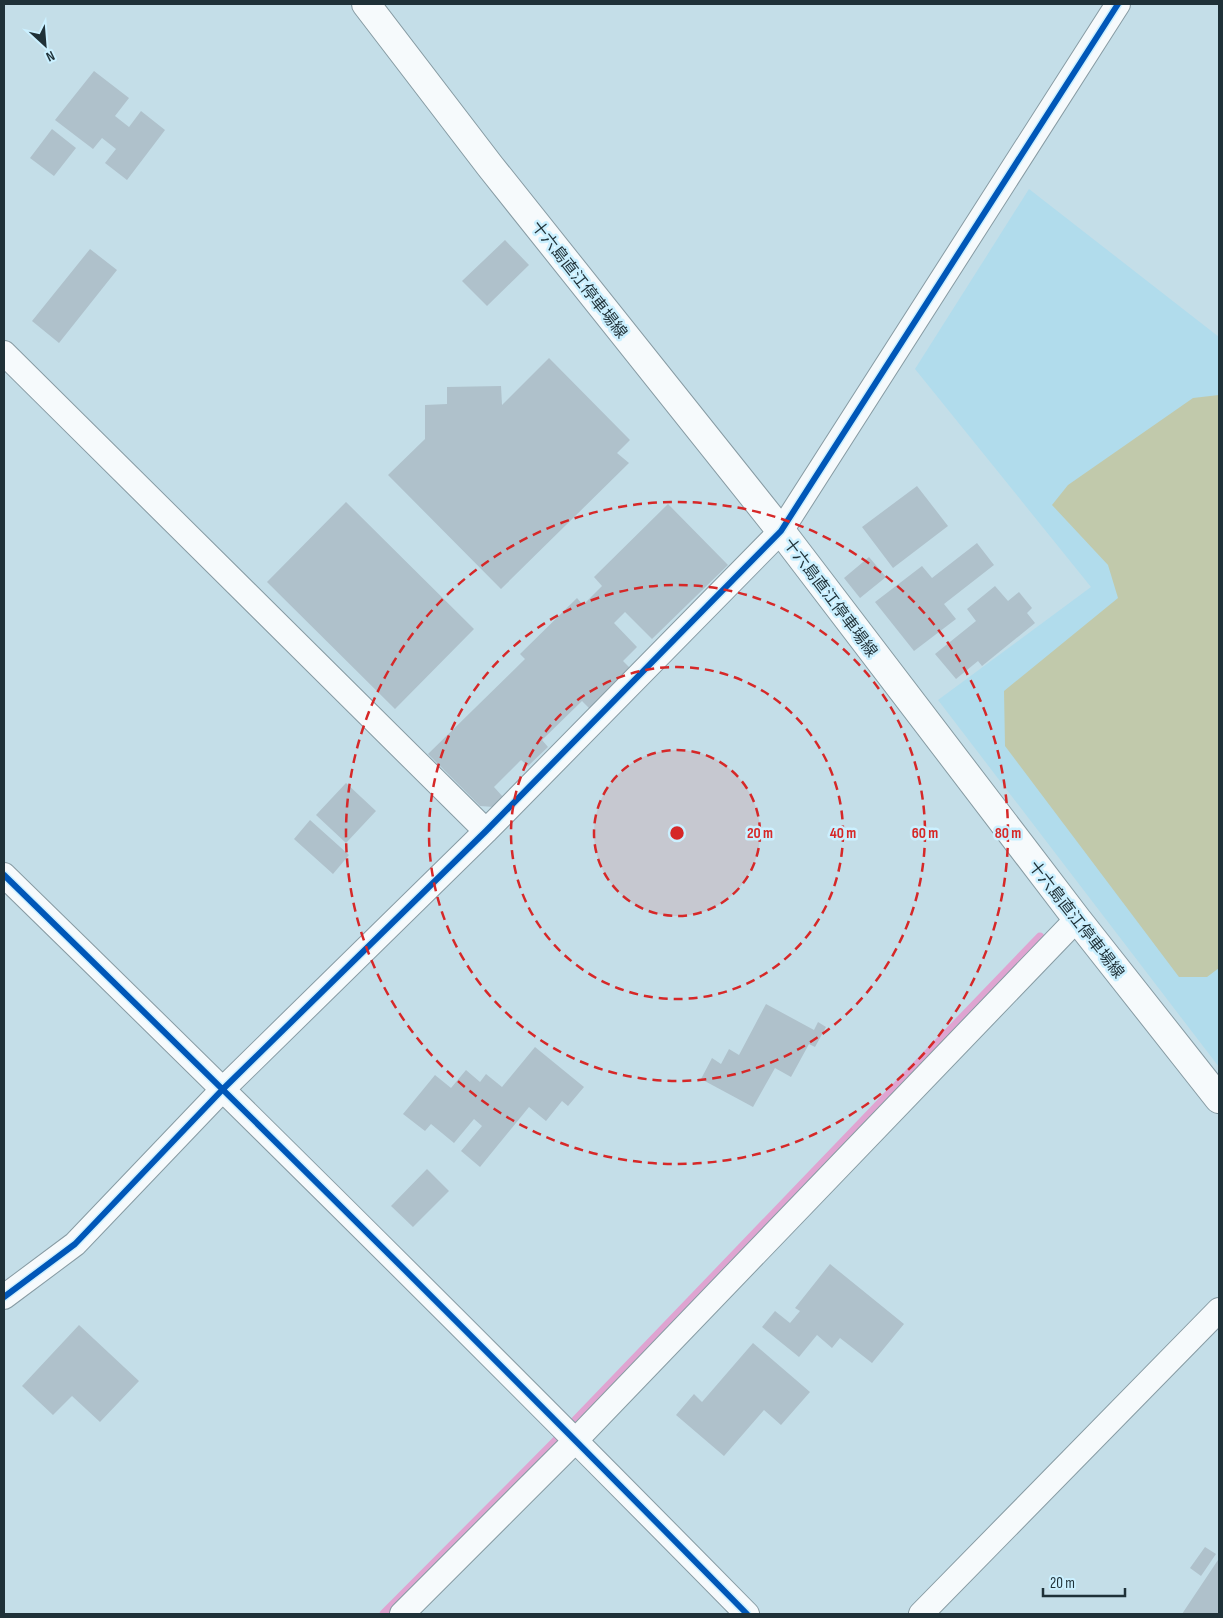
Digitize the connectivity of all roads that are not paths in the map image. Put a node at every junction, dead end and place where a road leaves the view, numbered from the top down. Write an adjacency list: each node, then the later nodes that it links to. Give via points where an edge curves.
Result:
1 (366, 4): 4 (main road, 十六島直江停車場線, via 490,166)
2 (1118, 4): 4 (street)
3 (4, 353): 5 (street)
4 (780, 531): 5 (street); 7 (main road, 十六島直江停車場線)
5 (486, 830): 8 (street)
6 (4, 875): 8 (street)
7 (1077, 919): 9 (main road, 十六島直江停車場線); 12 (street)
8 (223, 1089): 10 (street, via 75,1244); 12 (street)
9 (1219, 1098)
10 (4, 1297)
11 (1219, 1310): 15 (street)
12 (576, 1440): 13 (street); 14 (street)
13 (402, 1614)
14 (747, 1614)
15 (921, 1614)

